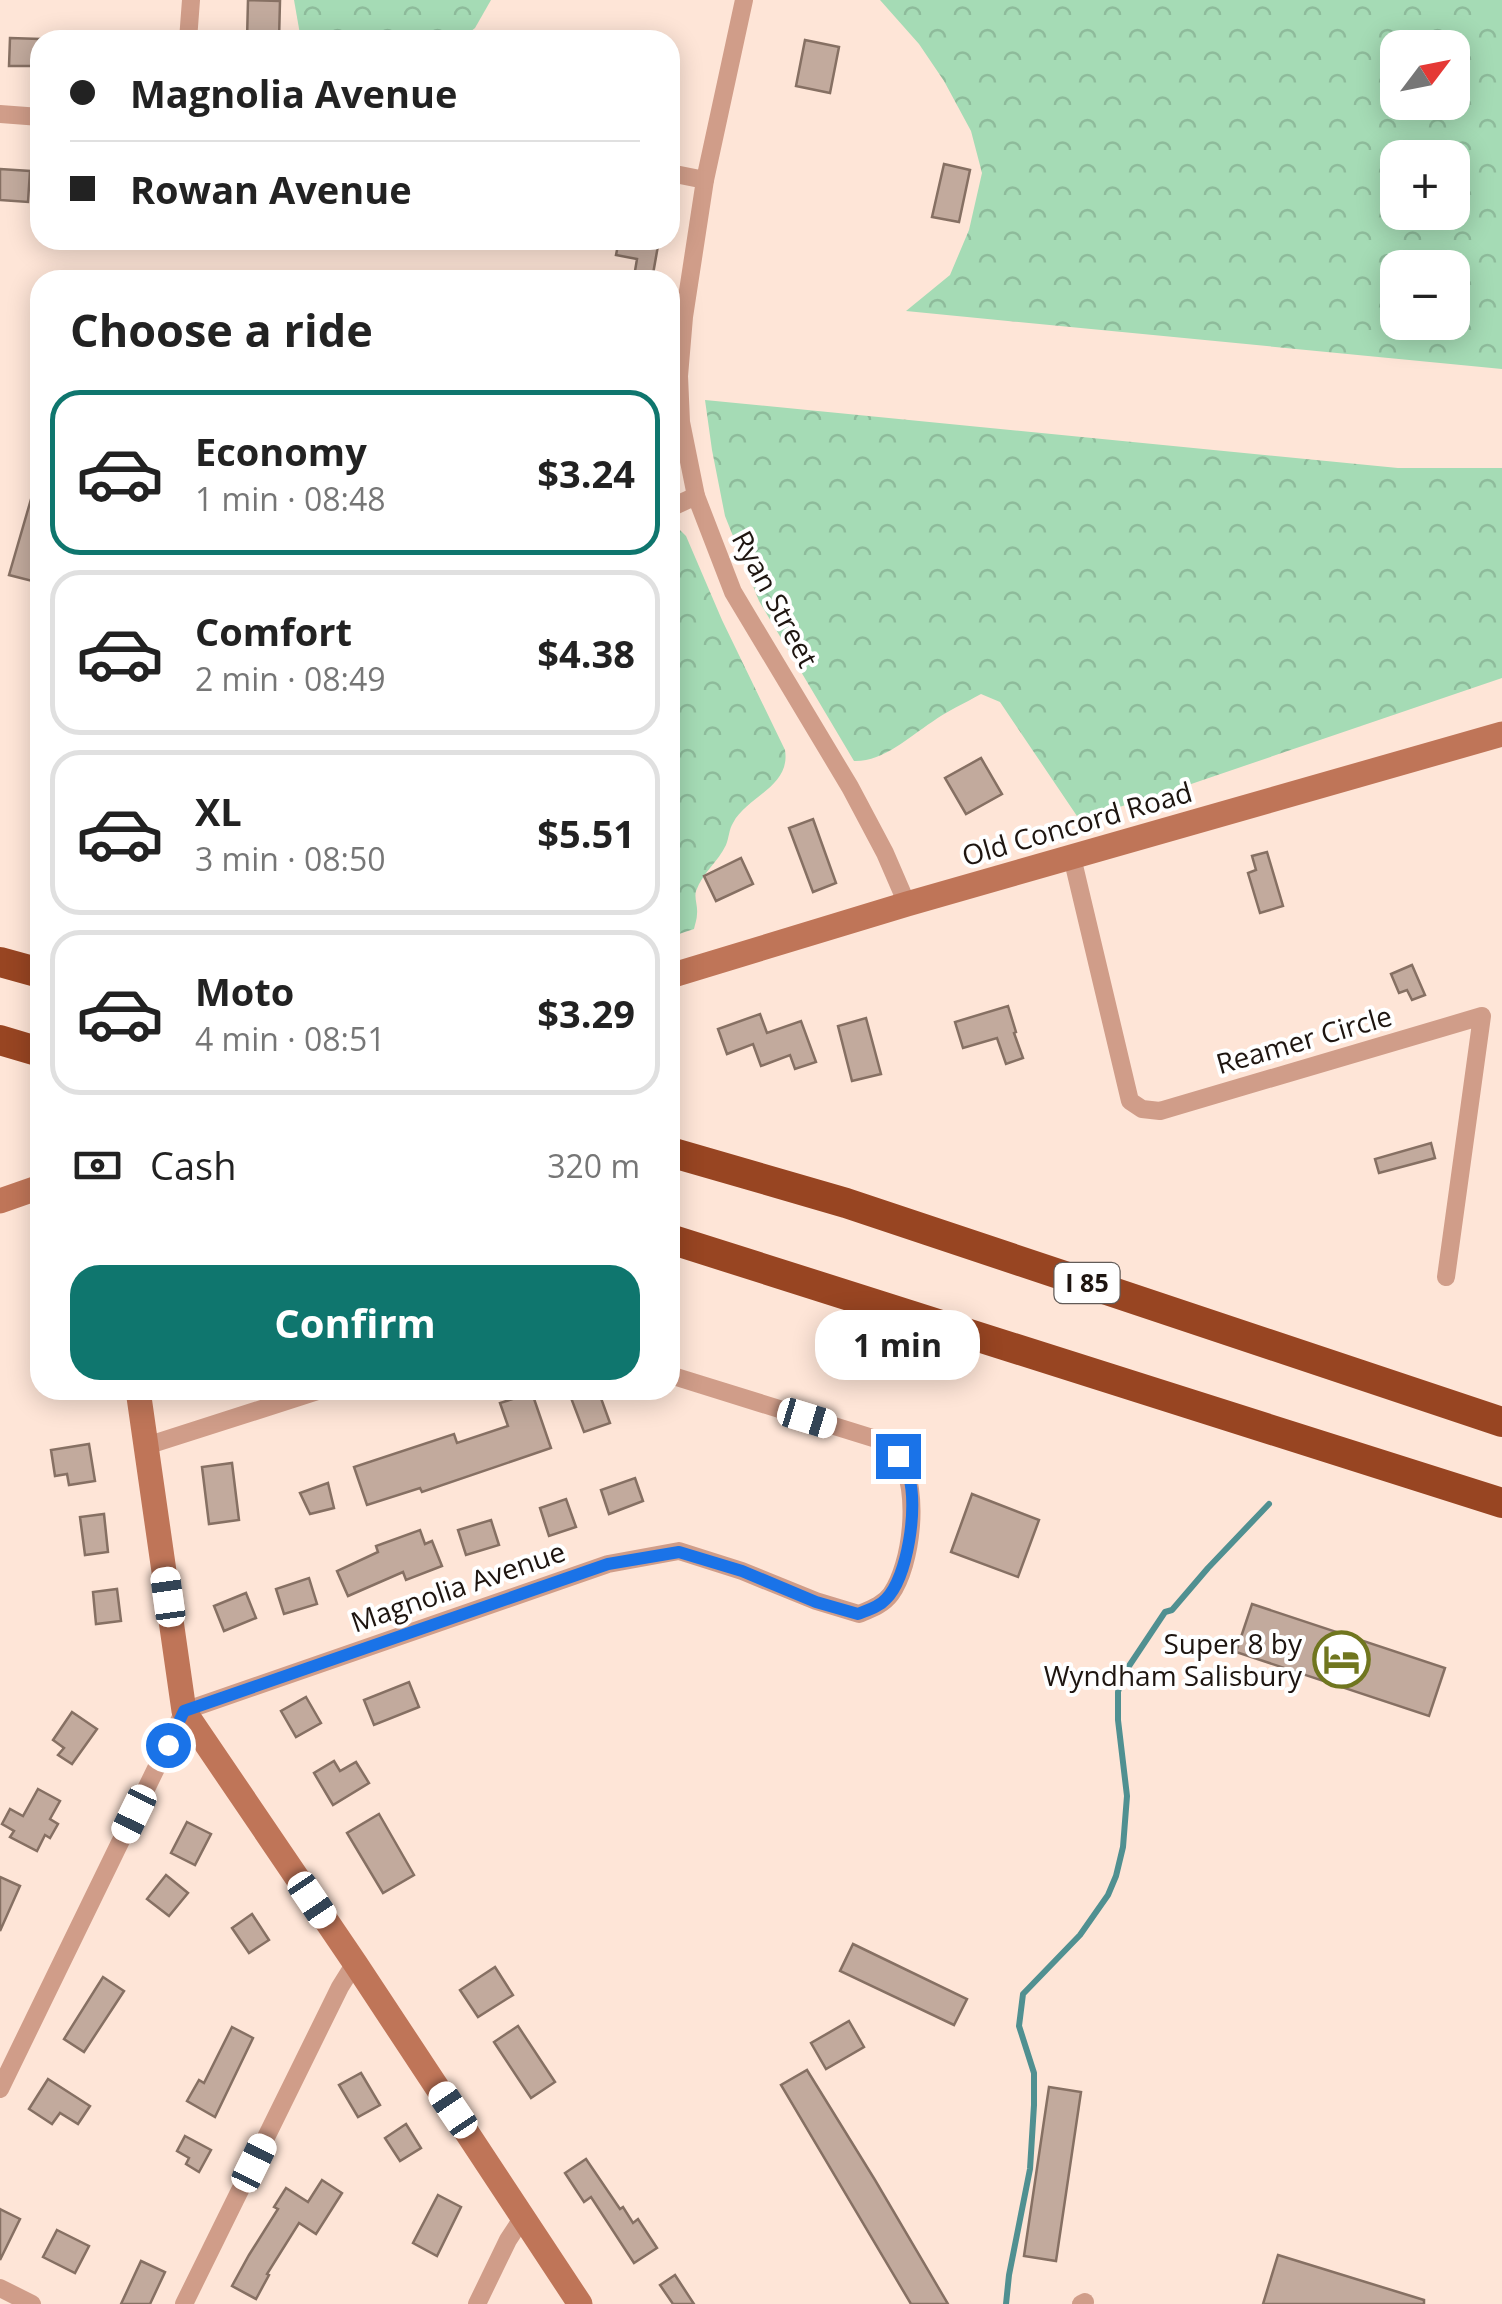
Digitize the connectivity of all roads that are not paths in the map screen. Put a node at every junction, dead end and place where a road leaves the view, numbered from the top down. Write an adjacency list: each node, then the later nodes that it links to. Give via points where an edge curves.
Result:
1 (191, 0): 3 (street)
2 (744, 0): 7 (street, Ryan Street)
3 (189, 30)
4 (0, 114): 5 (street)
5 (30, 117)
6 (680, 175): 7 (street)
7 (706, 180): 8 (street, Ryan Street)
8 (680, 340)
9 (680, 399): 10 (street, Ryan Street)
10 (696, 496): 11 (street); 14 (street, Ryan Street, via 733,592 850,788)
11 (680, 503)
12 (1502, 734): 13 (street, Old Concord Road)
13 (1072, 857): 14 (street, Old Concord Road); 24 (street, Reamer Circle, via 1130,1101 1142,1109 1160,1110 1482,1016)
14 (907, 904): 17 (street, Old Concord Road)
15 (0, 962): 16 (highway)
16 (30, 970)
17 (680, 973)
18 (0, 1040): 19 (highway)
19 (30, 1049)
20 (680, 1155): 28 (highway, I 85, via 846,1203)
21 (30, 1190): 22 (street)
22 (0, 1201)
23 (680, 1242): 30 (highway)
24 (1446, 1277)
25 (680, 1379): 31 (street, Magnolia Avenue, via 876,1439 898,1456 910,1480 912,1522 893,1591 882,1603 858,1614 679,1552 608,1564)
26 (139, 1400): 29 (street)
27 (289, 1400): 29 (street)
28 (1502, 1422)
29 (146, 1446): 31 (street)
30 (1502, 1503)
31 (184, 1711): 32 (street); 33 (street)
32 (355, 1963): 34 (street); 37 (street)
33 (0, 2089)
34 (523, 2218): 38 (street); 39 (street)
35 (0, 2288): 36 (street)
36 (32, 2304)
37 (184, 2304)
38 (477, 2304)
39 (580, 2304)

